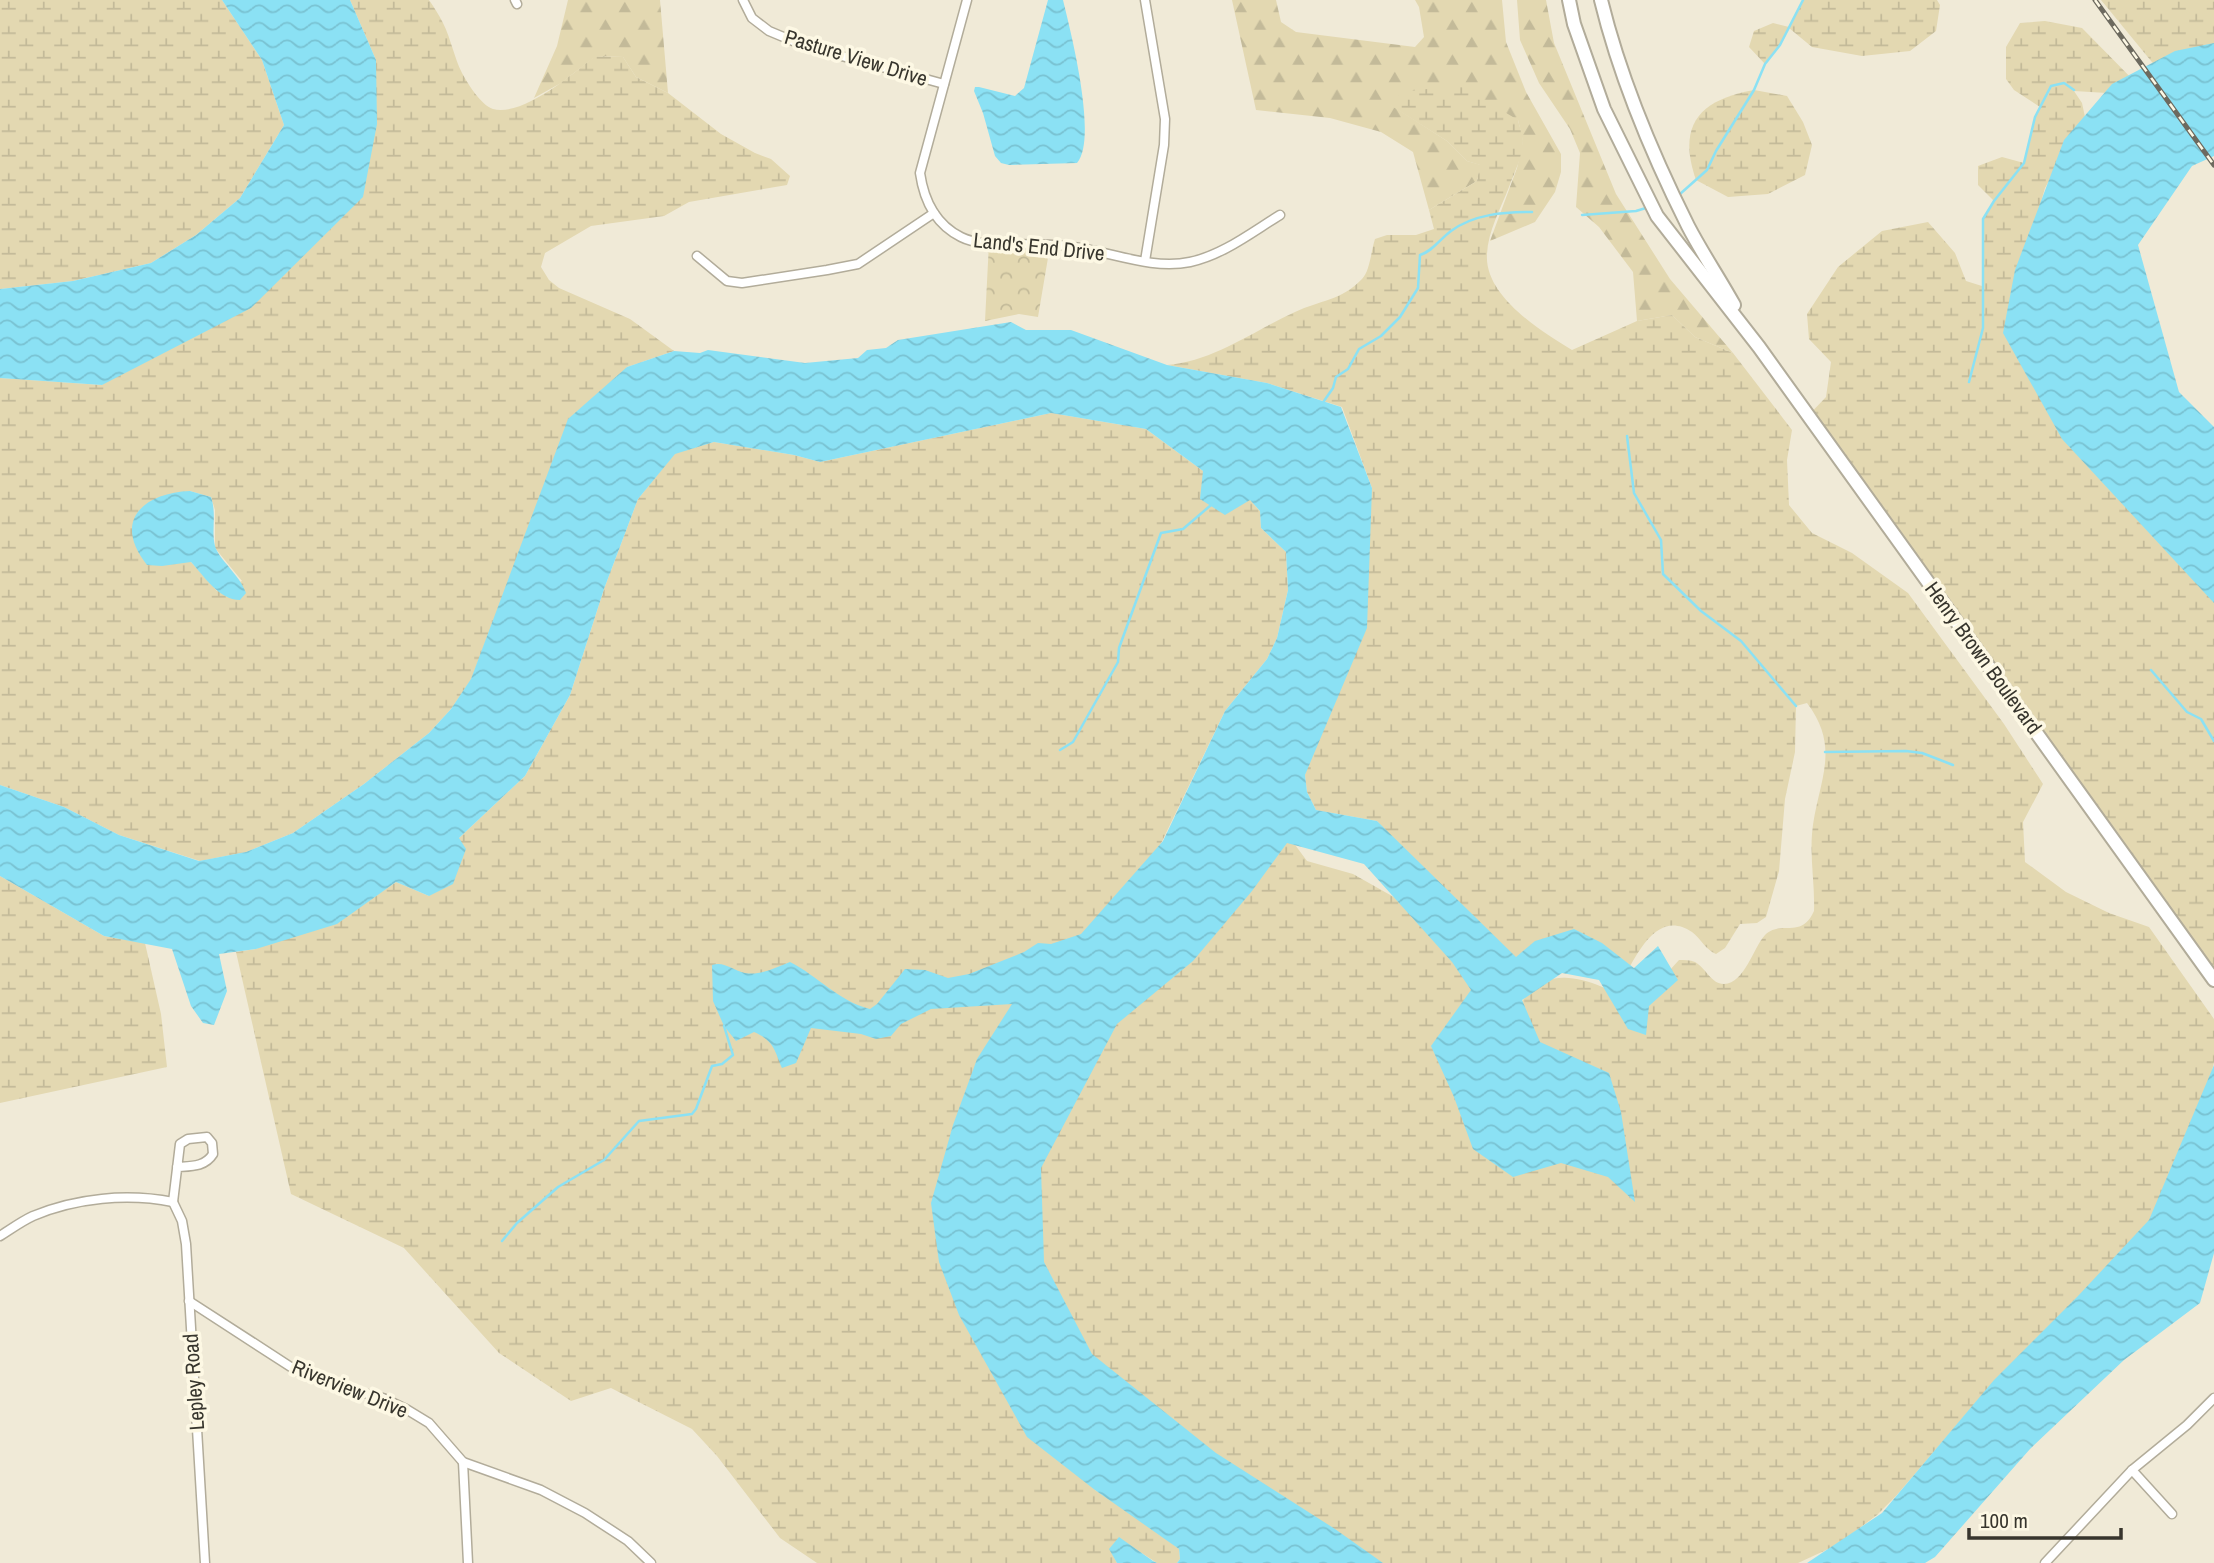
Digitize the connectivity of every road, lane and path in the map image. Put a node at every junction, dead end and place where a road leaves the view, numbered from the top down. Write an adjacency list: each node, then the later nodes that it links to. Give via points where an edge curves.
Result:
1 (743, 0): 6 (street, Pasture View Drive, via 752,18 769,31)
2 (967, 0): 6 (street, Land's End Drive)
3 (1145, 0): 10 (street, via 1165,120)
4 (1569, 0): 11 (main road, Henry Brown Boulevard, via 1604,110 1657,216)
5 (1601, 0): 11 (main road, Henry Brown Boulevard, via 1643,129 1689,227)
6 (944, 84): 7 (street, Land's End Drive, via 920,173 922,191)
7 (934, 213): 9 (street, via 858,264 827,270 742,283 727,281); 10 (street, Land's End Drive, via 962,238 980,243 1072,247)
8 (1280, 215): 10 (street, Land's End Drive, via 1207,258 1186,263)
9 (697, 256)
10 (1145, 261)
11 (1759, 347): 12 (main road, Henry Brown Boulevard)
12 (2210, 975)
13 (177, 1167): 13 (street, via 180,1144 207,1137 212,1143 214,1154 209,1160); 14 (street)
14 (173, 1202): 15 (street, via 80,1201 32,1217); 16 (street, Lepley Road, via 182,1221)
15 (0, 1236)
16 (189, 1301): 18 (street, Riverview Drive, via 297,1371 406,1409 429,1423); 21 (street, Lepley Road)
17 (2214, 1398): 19 (street)
18 (463, 1462): 22 (street); 23 (street, Riverview Drive, via 541,1490 586,1513)
19 (2132, 1470): 20 (street); 24 (street)
20 (2172, 1514)
21 (205, 1563)
22 (468, 1563)
23 (651, 1563)
24 (2045, 1563)

